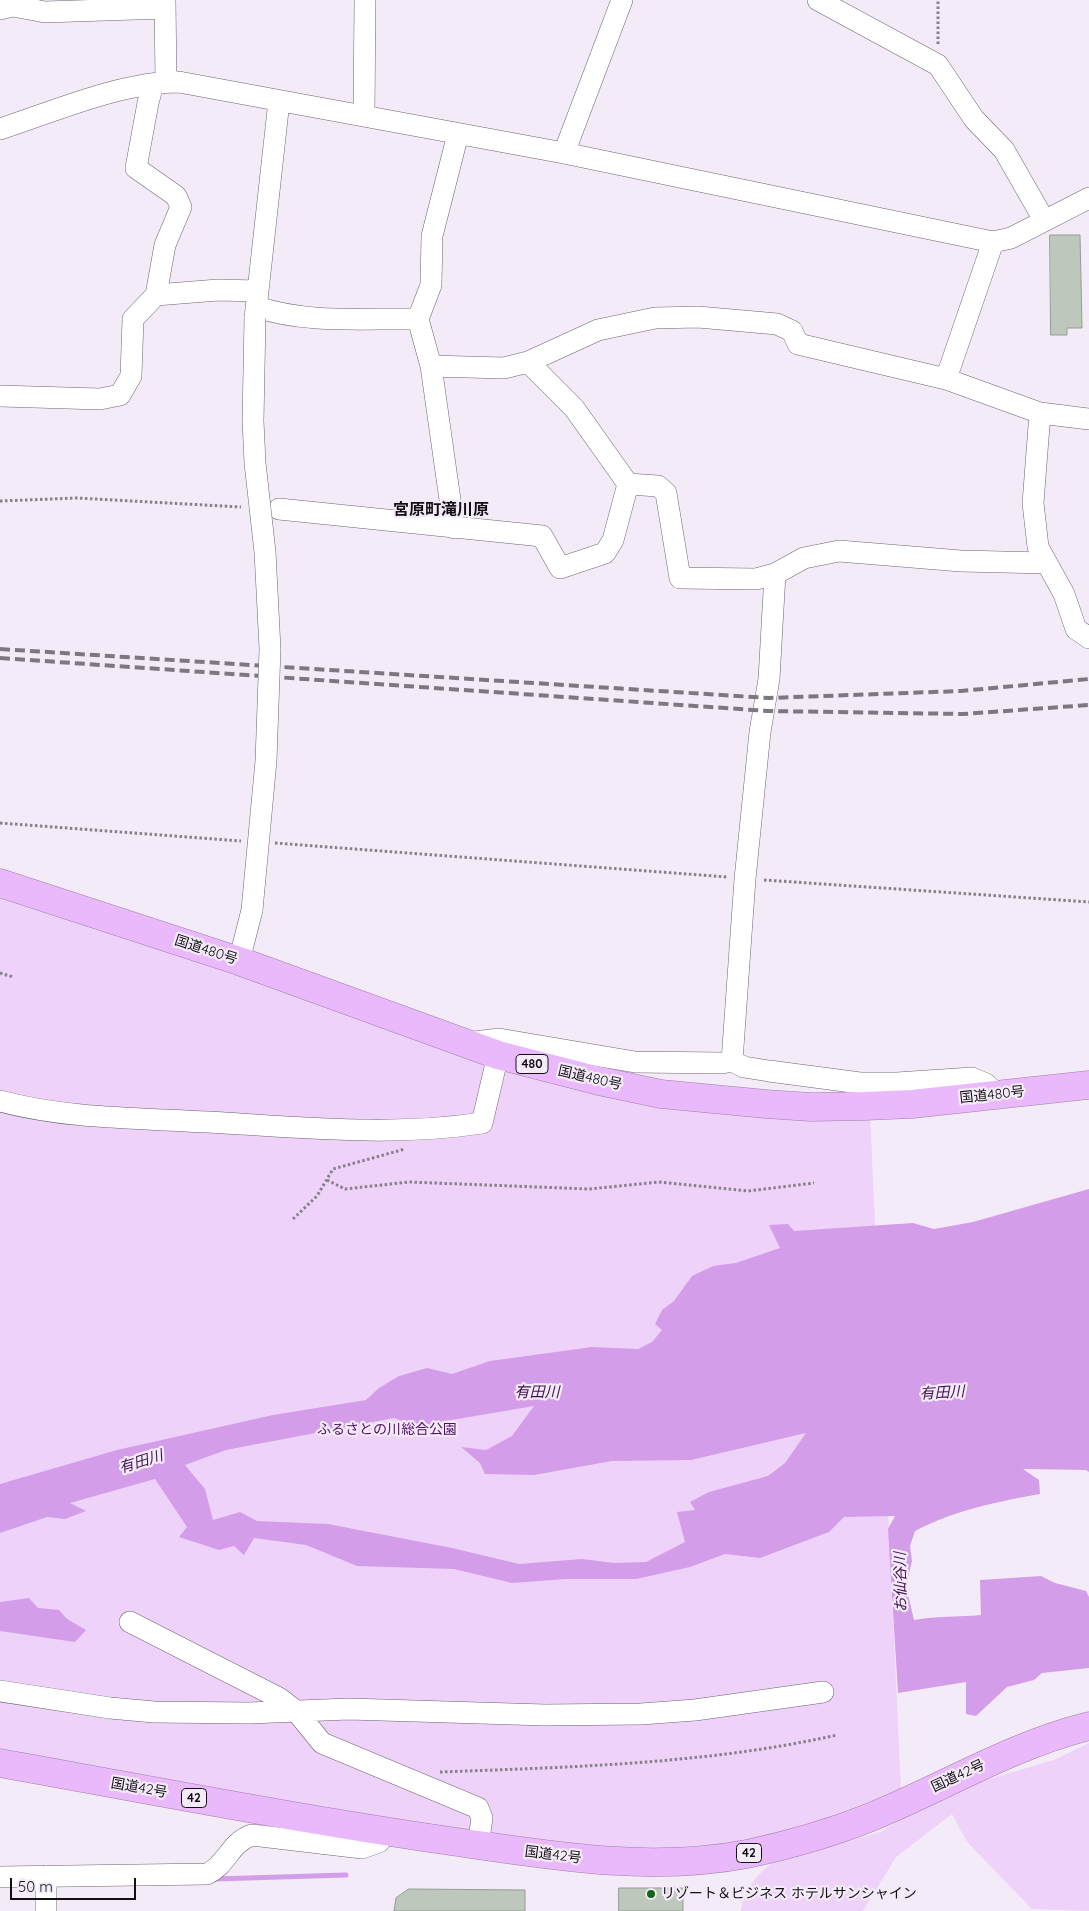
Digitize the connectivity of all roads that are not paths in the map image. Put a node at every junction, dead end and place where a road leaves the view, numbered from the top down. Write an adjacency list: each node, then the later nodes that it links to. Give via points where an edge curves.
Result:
1 (365, 0): 8 (street)
2 (622, 0): 11 (street)
3 (818, 0): 13 (street, via 938,65 974,119 1004,150)
4 (165, 4): 5 (street, via 45,12 13,6); 6 (street)
5 (0, 9)
6 (160, 83): 7 (street, via 199,86); 9 (street, via 110,94); 15 (street, via 136,168 176,196 181,207 165,245)
7 (279, 101): 8 (street); 16 (street)
8 (364, 115): 10 (street)
9 (0, 129)
10 (458, 134): 11 (street); 17 (street, via 432,236 431,285)
11 (564, 153): 14 (street)
12 (1089, 198): 13 (street)
13 (1044, 220): 14 (street, via 1011,238)
14 (993, 242): 20 (street)
15 (156, 294): 16 (street, via 218,290); 21 (street, via 133,319 131,376 120,395 100,399)
16 (257, 306): 17 (street, via 286,316 310,318); 31 (street, bridge, via 252,369 253,429 270,649 266,761 252,910)
17 (418, 318): 19 (street)
18 (528, 362): 19 (street, via 504,368); 20 (street, via 598,330 655,318 698,317 777,324 792,332 798,344); 24 (street, via 574,408)
19 (431, 366): 26 (street)
20 (946, 379): 22 (street)
21 (0, 396)
22 (1040, 413): 23 (street); 27 (street, via 1033,503 1038,547)
23 (1089, 419)
24 (628, 484): 26 (street, via 613,540 605,553 560,568 542,536); 28 (street, via 658,486 666,493 680,578 756,579)
25 (280, 509): 26 (street)
26 (454, 528)
27 (1045, 563): 28 (street, via 961,561 839,551 804,558); 29 (street, via 1064,594 1076,629)
28 (776, 574): 34 (street, via 769,679 760,732 745,878)
29 (1089, 638)
30 (0, 883): 31 (highway, 国道480号 / 480)
31 (239, 960): 32 (highway, 国道480号 / 480)
32 (467, 1044): 33 (highway, 国道480号 / 480); 34 (street, via 488,1039 510,1040 635,1062)
33 (498, 1055): 36 (highway, 国道480号 / 480, via 598,1082 661,1094 766,1104 810,1107 912,1104); 37 (street, via 482,1123 456,1127 378,1130 162,1120 37,1110)
34 (732, 1061): 36 (street, via 769,1072 860,1083 972,1078 986,1084)
35 (1089, 1084): 36 (highway, 国道480号 / 480)
36 (998, 1095)
37 (0, 1101)
38 (130, 1622): 41 (street, via 259,1686)
39 (0, 1691): 41 (street, via 133,1711)
40 (823, 1692): 41 (street, via 746,1704 641,1714)
41 (296, 1711): 45 (street, via 322,1743 478,1808 482,1818)
42 (1089, 1726): 45 (highway, 国道42号 / 42, via 1042,1740 979,1766 870,1817 805,1839 743,1854 639,1863 569,1858)
43 (0, 1763): 44 (highway, 国道42号 / 42)
44 (388, 1832): 45 (highway, 国道42号 / 42); 46 (street, via 379,1842 362,1848 252,1835 237,1843 221,1864 208,1874)
45 (478, 1845)
46 (46, 1876): 47 (street); 48 (street)
47 (0, 1877)
48 (46, 1911)

